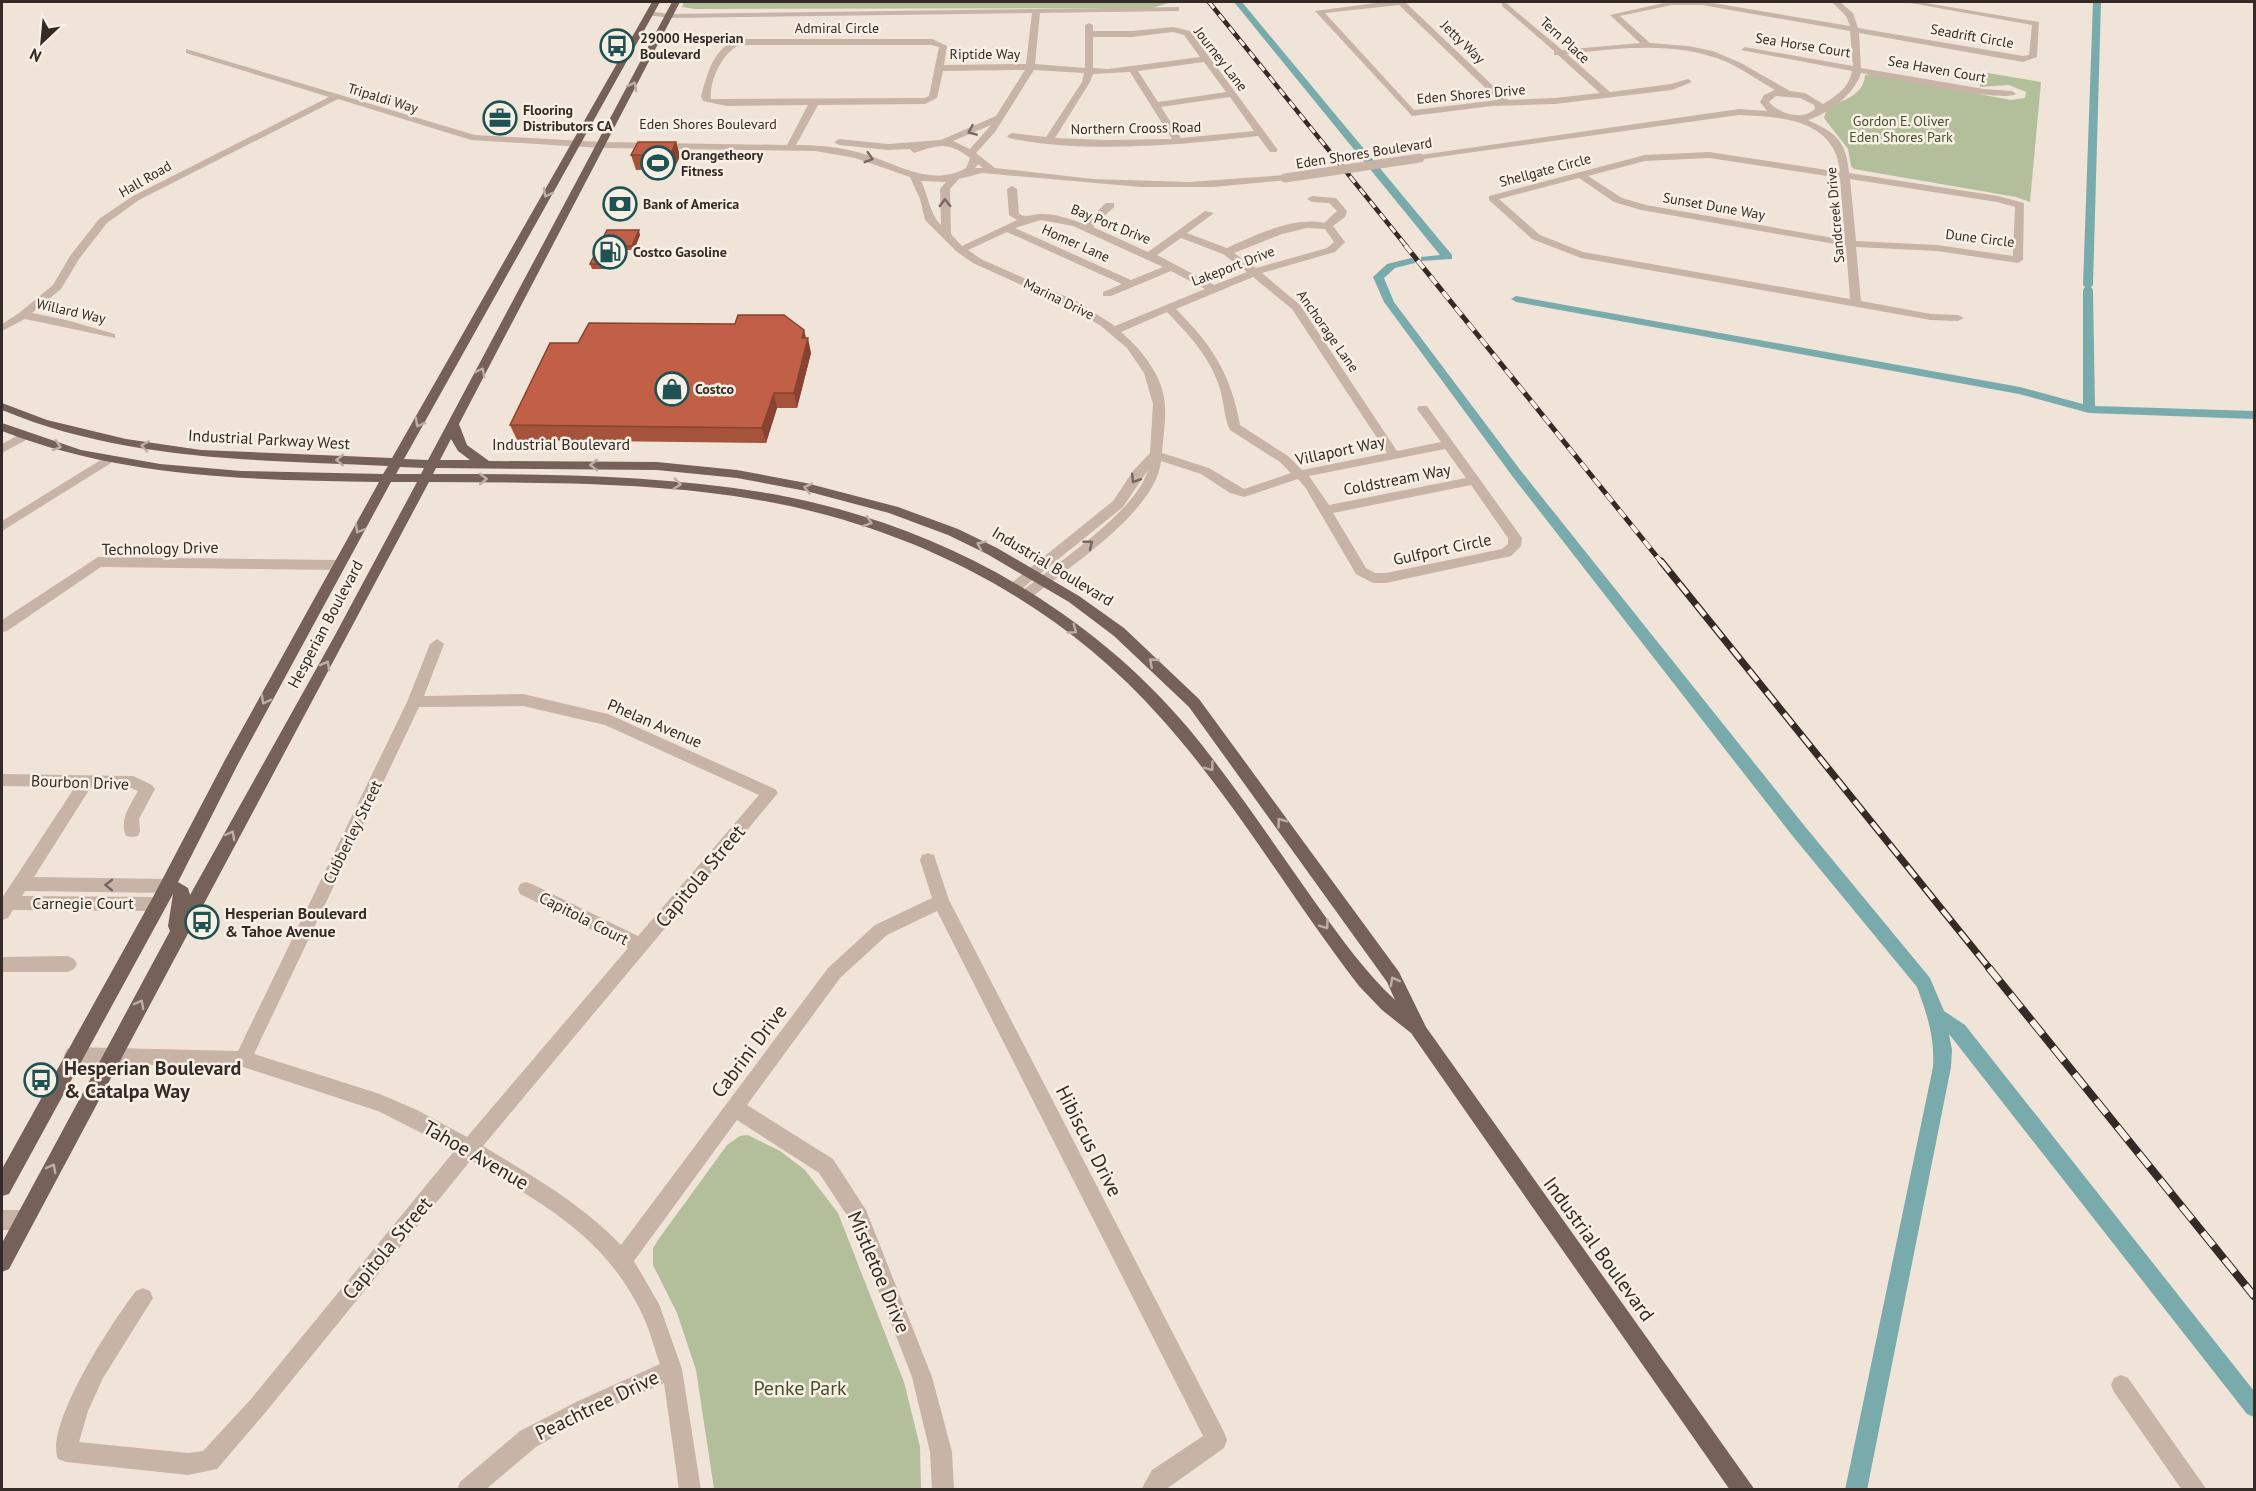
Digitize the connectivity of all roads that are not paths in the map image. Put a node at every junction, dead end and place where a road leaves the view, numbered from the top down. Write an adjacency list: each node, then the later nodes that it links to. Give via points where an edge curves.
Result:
1 (656, 2): 9 (main road, Hesperian Boulevard)
2 (676, 2): 10 (main road, Hesperian Boulevard)
3 (1401, 2): 35 (street, Jetty Way); 35 (street, Eden Shores Drive, via 1319,11 1412,113)
4 (1836, 2): 13 (street, via 1852,18)
5 (1909, 2): 13 (street, Seadrift Circle, via 2036,24 2033,57)
6 (1505, 4): 18 (street, Tern Place)
7 (1176, 9): 11 (street)
8 (1036, 12): 10 (street); 11 (street); 22 (street)
9 (650, 13): 10 (street); 48 (main road, Hesperian Boulevard)
10 (670, 14): 46 (main road, Hesperian Boulevard, one-way to 10)
11 (1147, 21): 14 (street, Journey Lane); 19 (street, Journey Lane, via 1187,33)
12 (1089, 22): 14 (street)
13 (1854, 30): 15 (street, via 1690,2 1614,15); 21 (street)
14 (1089, 34): 24 (street)
15 (1647, 44): 18 (street); 25 (street, via 1689,48 1719,57 1748,70)
16 (1745, 50): 21 (street, Sea Horse Court)
17 (189, 51): 33 (street, Tripaldi Way)
18 (1557, 52): 30 (street, Tern Place)
19 (1206, 59): 23 (street, Riptide Way); 29 (street, Journey Lane)
20 (940, 68): 22 (street, Riptide Way); 36 (street, Admiral Circle, via 937,90 927,101); 36 (street, Admiral Circle, via 943,46 936,42 739,42 723,51 704,97 714,103)
21 (1856, 68): 28 (street, via 1856,81); 31 (street, Sea Haven Court)
22 (1029, 70): 24 (street, Riptide Way); 41 (street)
23 (1133, 70): 24 (street, Riptide Way); 37 (street)
24 (1089, 72): 47 (street)
25 (1761, 81): 27 (street); 34 (street)
26 (1688, 82): 30 (street, Eden Shores Drive)
27 (1787, 93): 32 (street); 34 (street, Eden Shores Boulevard, via 1773,94)
28 (1847, 93): 32 (street); 39 (street)
29 (1233, 94): 37 (street); 44 (street, Journey Lane)
30 (1607, 94): 35 (street, Eden Shores Drive)
31 (2012, 94)
32 (1802, 96): 39 (street, via 1816,102)
33 (335, 97): 48 (street, Tripaldi Way, via 474,138); 83 (street, Hall Road, via 136,198 103,221 57,287)
34 (1765, 100): 38 (street, Eden Shores Boulevard); 40 (street, via 1769,108)
35 (1505, 102)
36 (814, 103): 49 (street)
37 (1157, 105): 50 (street)
38 (1739, 112): 40 (street, Eden Shores Boulevard); 57 (street, Eden Shores Boulevard, bridge, via 1229,183 1155,185 1066,180)
39 (1818, 112): 42 (street); 43 (street, Sandcreek Drive)
40 (1780, 114): 42 (street, Eden Shores Boulevard)
41 (1001, 116): 51 (street, one-way to 51); 55 (street)
42 (1794, 117): 43 (street, Sandcreek Drive)
43 (1824, 130): 61 (street, Sandcreek Drive, via 1841,150)
44 (1261, 133): 50 (street, Northern Crooss Road); 54 (street, Journey Lane)
45 (1012, 136): 47 (street, Northern Crooss Road)
46 (603, 141): 48 (street, Eden Shores Boulevard); 49 (street, Eden Shores Boulevard); 90 (main road, Hesperian Boulevard, one-way to 46)
47 (1048, 141): 50 (street, Northern Crooss Road)
48 (575, 142): 98 (main road, Hesperian Boulevard, one-way to 98)
49 (793, 142): 52 (street, Eden Shores Boulevard); 58 (street, Eden Shores Boulevard, one-way to 58, via 839,151)
50 (1179, 143)
51 (941, 144): 52 (street, Eden Shores Boulevard); 55 (street, via 959,146)
52 (923, 146): 58 (street, via 904,159 903,165)
53 (1752, 147): 56 (street)
54 (1273, 150)
55 (973, 155): 57 (street, Eden Shores Boulevard); 59 (street, via 975,164)
56 (1751, 159): 60 (street, Shellgate Circle, via 1708,155 1645,158); 61 (street, Shellgate Circle)
57 (991, 169): 59 (street, Eden Shores Boulevard)
58 (910, 173): 59 (street, Eden Shores Boulevard, via 934,179); 70 (street, Marina Drive, via 925,199 930,220)
59 (961, 174): 70 (street, one-way to 59, via 945,189)
60 (1580, 174): 72 (street, Sunset Dune Way, via 1618,200 1645,208); 81 (street, Shellgate Circle, via 1492,198 1536,237 1581,255)
61 (1845, 174): 72 (street, Sandcreek Drive); 72 (street, Dune Circle, via 2020,205 2018,260 1937,248)
62 (1012, 189): 66 (street, via 1014,215)
63 (1312, 199): 67 (street, via 1332,200 1342,211)
64 (1110, 205): 69 (street)
65 (1209, 213): 71 (street)
66 (1026, 221): 68 (street, Bay Port Drive); 69 (street, Bay Port Drive, via 1053,216)
67 (1326, 226): 74 (street, Lakeport Drive, via 1298,227); 77 (street, Lakeport Drive, via 1340,240 1335,248)
68 (1009, 229): 73 (street, Bay Port Drive); 78 (street, Homer Lane)
69 (1085, 229): 75 (street, Bay Port Drive)
70 (946, 234): 73 (street, Marina Drive)
71 (1180, 234): 74 (street, Anchorage Lane); 75 (street)
72 (1851, 244): 81 (street, Sandcreek Drive)
73 (961, 250): 86 (street, Marina Drive, via 1093,314)
74 (1227, 252): 77 (street, Anchorage Lane)
75 (1149, 256): 76 (street, Bay Port Drive)
76 (1173, 266): 78 (street); 79 (street, Bay Port Drive)
77 (1255, 272): 79 (street, Lakeport Drive); 96 (street, Anchorage Lane, via 1296,307)
78 (1132, 284): 80 (street)
79 (1213, 289): 82 (street, Lakeport Drive)
80 (1107, 294)
81 (1856, 305): 84 (street)
82 (1170, 308): 86 (street, Lakeport Drive); 101 (street, Gulfport Circle, via 1211,354 1231,401 1233,427 1284,459)
83 (23, 315): 85 (street, Hall Road); 87 (street, Willard Way, via 66,322)
84 (1958, 318)
85 (2, 328)
86 (1116, 330): 95 (street, Marina Drive, via 1146,365 1156,385 1160,429)
87 (111, 336)
88 (2, 406): 98 (main road, Industrial Parkway West, one-way to 88, via 201,454 43,423)
89 (1423, 409): 93 (street, Gulfport Circle)
90 (453, 424): 99 (main road, Hesperian Boulevard); 100 (main road, via 463,451)
91 (2, 427): 92 (main road)
92 (24, 436): 94 (street); 97 (main road, one-way to 97)
93 (1447, 445): 96 (street, Villaport Way); 104 (street, Gulfport Circle)
94 (2, 449)
95 (1155, 455): 101 (street, Villaport Way, via 1205,471 1241,493); 108 (street, via 1118,504)
96 (1394, 455): 101 (street, Villaport Way)
97 (107, 460): 102 (main road, via 184,473); 106 (street)
98 (398, 461): 99 (main road, Industrial Boulevard); 102 (main road, Hesperian Boulevard)
99 (432, 464): 100 (main road, Industrial Boulevard); 103 (main road, Hesperian Boulevard)
100 (493, 465): 108 (main road, Industrial Boulevard, one-way to 100, via 924,520 806,487 737,474 657,466)
101 (1300, 474): 105 (street, Gulfport Circle)
102 (388, 478): 103 (main road, Industrial Boulevard); 107 (main road, Hesperian Boulevard, one-way to 107)
103 (424, 478): 109 (main road, Industrial Boulevard, one-way to 109, via 649,481 795,502 910,537 975,566); 124 (main road, Hesperian Boulevard, one-way to 103)
104 (1473, 481): 105 (street, Coldstream Way); 105 (street, Gulfport Circle, via 1515,538 1514,546 1506,553 1373,578 1361,571)
105 (1327, 510)
106 (2, 527)
107 (338, 565): 110 (street, Technology Drive, via 99,562); 119 (main road, Hesperian Boulevard, one-way to 119)
108 (1038, 577): 109 (street); 128 (main road, Industrial Boulevard, one-way to 108, via 1393,977 1194,703 1119,632)
109 (1020, 592): 128 (main road, Industrial Boulevard, one-way to 128, via 1084,638 1140,686 1199,752 1367,984)
110 (2, 627)
111 (438, 644): 112 (street, Cubberley Street)
112 (414, 702): 115 (street, Phelan Avenue, via 523,700 608,720); 131 (street, Cubberley Street)
113 (2, 780): 114 (street, Bourbon Drive)
114 (87, 781): 116 (street, Bourbon Drive, via 133,782 147,789 131,819); 118 (street)
115 (770, 793): 125 (street, Capitola Street)
116 (132, 831)
117 (928, 860): 121 (street, Hibiscus Drive)
118 (20, 884): 119 (street, Carnegie Court, one-way to 118); 123 (street)
119 (167, 886): 122 (main road, Hesperian Boulevard); 124 (main road, via 182,893)
120 (526, 889): 125 (street, Capitola Court)
121 (941, 901): 132 (street, Cabrini Drive, via 881,930 834,973); 145 (street, Hibiscus Drive, via 1215,1440 1160,1478)
122 (158, 904): 123 (street, Carnegie Court); 129 (main road, Hesperian Boulevard)
123 (5, 908)
124 (172, 944): 130 (main road, Hesperian Boulevard, one-way to 124)
125 (641, 946): 133 (street, Capitola Street)
126 (68, 964): 127 (street)
127 (2, 965)
128 (1420, 1033): 146 (main road, Industrial Boulevard)
129 (73, 1055): 130 (street, Tahoe Avenue); 134 (main road, Hesperian Boulevard)
130 (113, 1055): 131 (street, Tahoe Avenue); 136 (main road, Hesperian Boulevard, one-way to 130)
131 (243, 1059): 133 (street, Tahoe Avenue, via 380,1103)
132 (735, 1108): 137 (street, Cabrini Drive); 144 (street, Mistletoe Drive, via 826,1166 860,1217 922,1377 941,1452)
133 (469, 1148): 137 (street, Tahoe Avenue, via 571,1211); 139 (street, Capitola Street, via 209,1461 188,1464 66,1450 70,1426 97,1371 126,1318)
134 (2, 1187)
135 (2, 1220): 136 (street)
136 (24, 1220): 138 (main road, Hesperian Boulevard)
137 (622, 1260): 140 (street, Tahoe Avenue, via 652,1311)
138 (2, 1262)
139 (143, 1298)
140 (672, 1370): 142 (street, Peachtree Drive, via 582,1409 528,1439); 143 (street, Tahoe Avenue)
141 (2121, 1385): 147 (street)
142 (468, 1490)
143 (690, 1490)
144 (943, 1490)
145 (1152, 1490)
146 (1744, 1490)
147 (2196, 1490)

